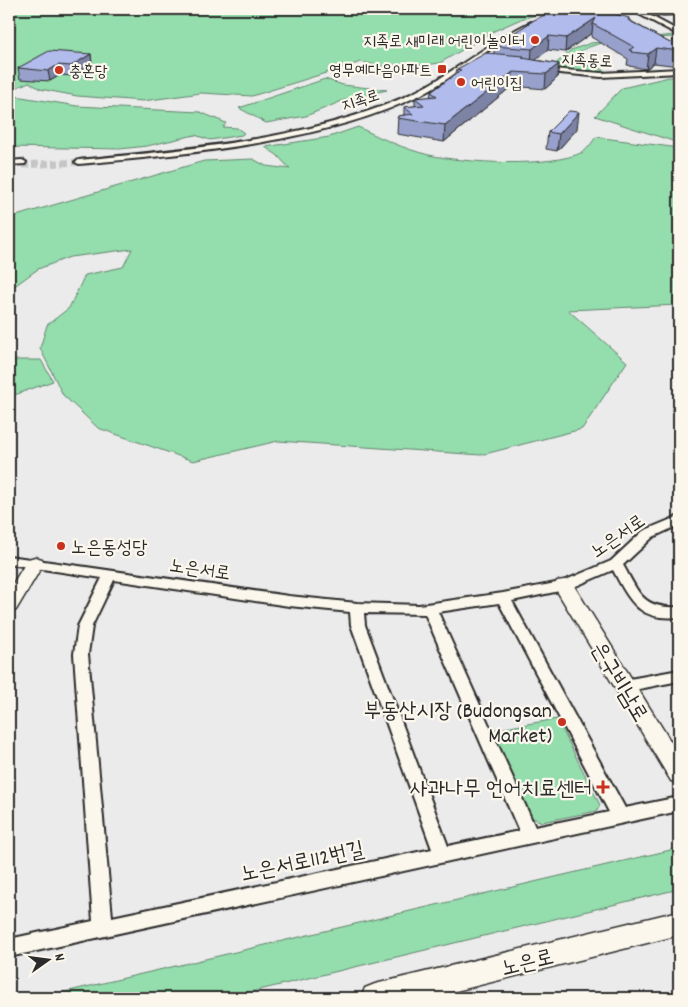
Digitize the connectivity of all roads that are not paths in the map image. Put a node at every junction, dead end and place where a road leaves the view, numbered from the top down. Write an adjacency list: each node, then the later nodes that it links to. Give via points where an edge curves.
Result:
1 (612, 9): 2 (street, via 579,12)
2 (631, 9): 4 (street)
3 (679, 13): 4 (street)
4 (643, 14): 6 (street)
5 (537, 21): 9 (street, 지족로)
6 (670, 28): 7 (street); 8 (street)
7 (679, 28)
8 (679, 33)
9 (467, 61): 10 (street); 13 (street, 지족로, via 415,94 336,121 220,146)
10 (478, 63)
11 (538, 71): 12 (street, 지족동로, via 601,75)
12 (679, 71)
13 (78, 161)
14 (9, 164): 15 (street)
15 (22, 164)
16 (679, 520): 19 (street, 노은서로, via 648,534)
17 (9, 560): 18 (street, 노은서로)
18 (35, 564): 20 (street, 노은서로); 23 (street)
19 (616, 564): 21 (street, 노은서로); 26 (street, via 645,609 658,614)
20 (110, 575): 24 (street, 노은서로); 35 (street, via 85,626 81,654)
21 (564, 586): 22 (street, 노은서로); 28 (street, 은구비남로)
22 (503, 598): 25 (street, 노은서로); 31 (street)
23 (10, 602)
24 (357, 608): 25 (street, 노은서로); 33 (street, via 358,625)
25 (430, 609): 32 (street)
26 (679, 612)
27 (679, 675): 28 (street)
28 (624, 686): 29 (street, 은구비남로)
29 (679, 774)
30 (679, 804): 31 (street, 노은서로112번길)
31 (620, 815): 32 (street, 노은서로112번길)
32 (529, 834): 33 (street, 노은서로112번길)
33 (442, 853): 35 (street, 노은서로112번길)
34 (679, 923): 37 (street, 노은로)
35 (103, 927): 36 (street, 노은서로112번길)
36 (9, 948)
37 (375, 998)

